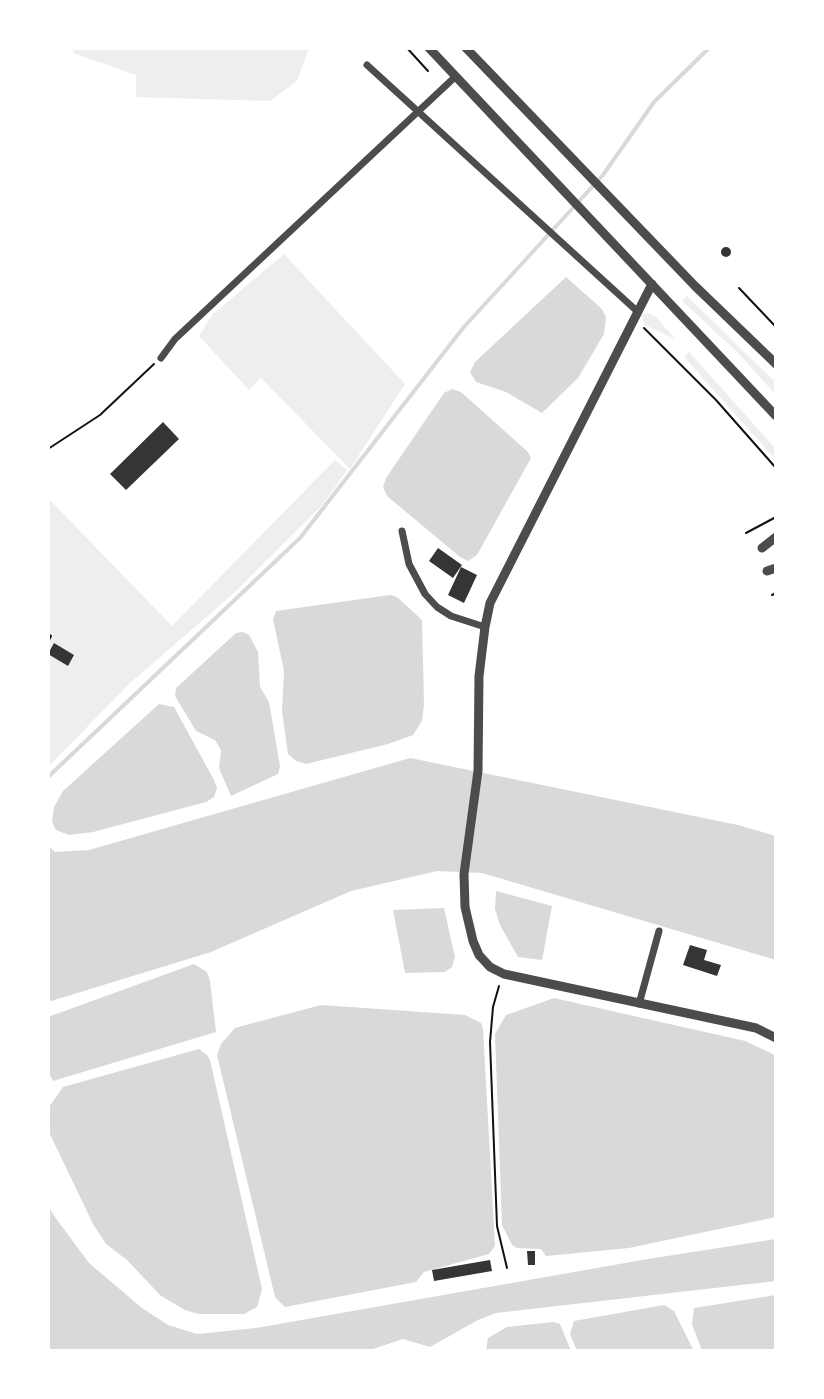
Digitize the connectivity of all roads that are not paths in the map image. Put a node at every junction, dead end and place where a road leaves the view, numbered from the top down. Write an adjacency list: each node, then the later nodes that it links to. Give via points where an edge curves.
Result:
1 (429, 48): 4 (street)
2 (466, 48): 9 (street)
3 (367, 65): 5 (street)
4 (456, 76): 5 (street); 6 (street)
5 (418, 112): 7 (street); 8 (street, via 175,339)
6 (652, 284): 7 (street); 10 (street)
7 (636, 315): 14 (street, via 500,580)
8 (161, 358)
9 (776, 364)
10 (776, 416)
11 (402, 531): 14 (street, via 409,564 425,594 451,616)
12 (776, 537): 13 (street, via 762,548)
13 (776, 544)
14 (485, 627): 16 (street, via 478,771 464,874 473,941 490,967 504,974)
15 (659, 931): 16 (street)
16 (639, 1004): 17 (street, via 756,1028)
17 (776, 1038)

